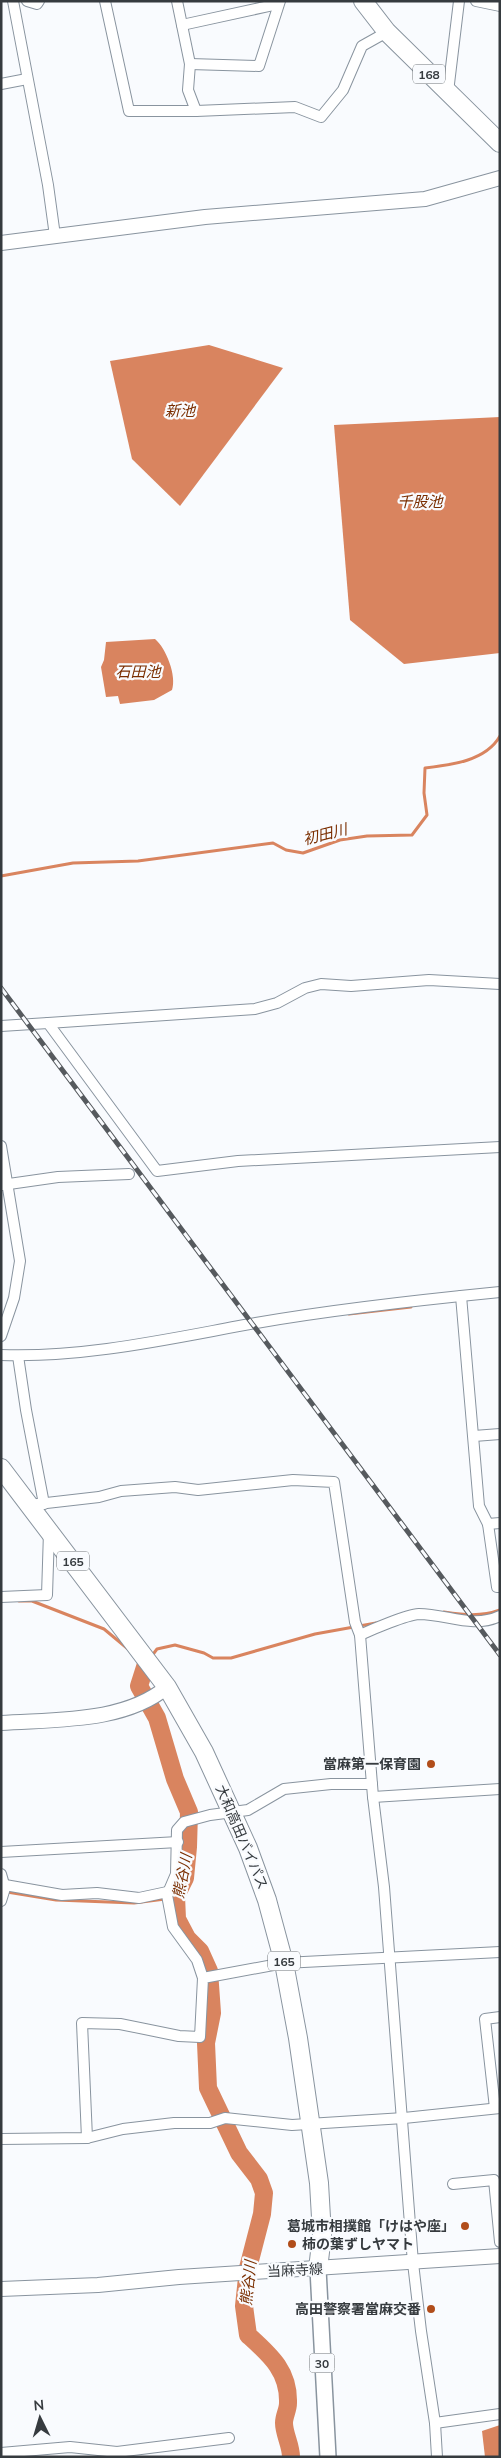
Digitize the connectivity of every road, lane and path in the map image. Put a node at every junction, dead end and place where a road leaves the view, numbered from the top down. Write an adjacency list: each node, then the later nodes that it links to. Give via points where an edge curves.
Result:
1 (13, 1): 14 (street)
2 (26, 1): 3 (street, via 37,4)
3 (39, 1)
4 (105, 1): 17 (street, via 129,111)
5 (177, 1): 11 (street)
6 (363, 1): 12 (highway, 168)
7 (460, 1): 16 (street)
8 (476, 1): 10 (street)
9 (279, 2): 11 (street); 13 (street, via 259,66)
10 (500, 6)
11 (182, 25): 13 (street)
12 (387, 32): 16 (highway, 168); 17 (street, via 362,46 343,90 321,117 295,107)
13 (190, 64): 17 (street, via 188,90)
14 (27, 79): 15 (street); 20 (street)
15 (1, 84)
16 (448, 92): 18 (highway, 168)
17 (196, 112)
18 (500, 143)
19 (500, 178): 20 (street, via 425,199 204,217)
20 (55, 236): 21 (street)
21 (1, 243)
22 (500, 984): 23 (street, via 429,980 358,986 321,984 255,1009)
23 (48, 1023): 24 (street); 26 (street, via 157,1171 238,1161)
24 (1, 1026)
25 (1, 1146): 28 (street)
26 (500, 1147)
27 (129, 1174): 28 (street, via 58,1177)
28 (4, 1184): 31 (street, via 20,1261 14,1298)
29 (500, 1292): 30 (street)
30 (461, 1296): 33 (street, via 258,1323 100,1350); 35 (street)
31 (1, 1336)
32 (1, 1355): 33 (street)
33 (18, 1356): 37 (street)
34 (500, 1434): 35 (street)
35 (474, 1436): 39 (street, via 479,1506)
36 (1, 1468): 37 (highway, 大和高田バイパス / 165)
37 (37, 1504): 40 (highway, 大和高田バイパス / 165); 44 (street, via 99,1497 121,1490 175,1486 198,1490 293,1480 334,1482)
38 (500, 1523): 39 (street)
39 (488, 1524): 41 (street, via 497,1587)
40 (49, 1530): 42 (street, via 47,1596); 45 (highway, 大和高田バイパス / 165, via 143,1653)
41 (500, 1588)
42 (1, 1597)
43 (500, 1616): 44 (street, via 475,1622 418,1614)
44 (360, 1635): 47 (street)
45 (161, 1687): 46 (street, via 122,1709 77,1717); 50 (highway, 大和高田バイパス / 165, via 204,1752)
46 (1, 1723)
47 (372, 1784): 49 (street); 50 (street, via 284,1789 248,1810)
48 (500, 1788): 49 (street)
49 (373, 1797): 57 (street)
50 (233, 1812): 51 (street, via 184,1822 177,1830); 58 (highway, 大和高田バイパス / 165, via 267,1900)
51 (178, 1842): 52 (street); 55 (street, via 176,1874)
52 (1, 1852)
53 (1, 1874): 54 (street)
54 (4, 1892): 55 (street, via 62,1896 97,1893 139,1898)
55 (168, 1896): 59 (street, via 173,1927)
56 (500, 1952): 57 (street)
57 (390, 1958): 58 (street); 62 (street)
58 (284, 1963): 59 (street); 63 (highway, 大和高田バイパス / 165)
59 (208, 1977): 64 (street, via 200,2037 120,2024 82,2023)
60 (500, 2017): 61 (street, via 485,2019)
61 (498, 2108): 62 (street)
62 (404, 2118): 63 (street); 69 (street)
63 (310, 2124): 64 (street, via 262,2124 222,2119 210,2123 123,2129); 70 (highway, 大和高田バイパス / 165, via 319,2183 322,2235)
64 (87, 2138): 65 (street)
65 (1, 2139)
66 (453, 2184): 67 (street, via 494,2180)
67 (500, 2242)
68 (500, 2256): 69 (street, 当麻寺線)
69 (413, 2262): 70 (street, 当麻寺線); 73 (street)
70 (318, 2269): 71 (street, 当麻寺線); 76 (main road, 30)
71 (1, 2289)
72 (500, 2414): 73 (street)
73 (435, 2422): 77 (street)
74 (229, 2438): 75 (street, via 117,2452 70,2447)
75 (1, 2453)
76 (328, 2457)
77 (437, 2457)

